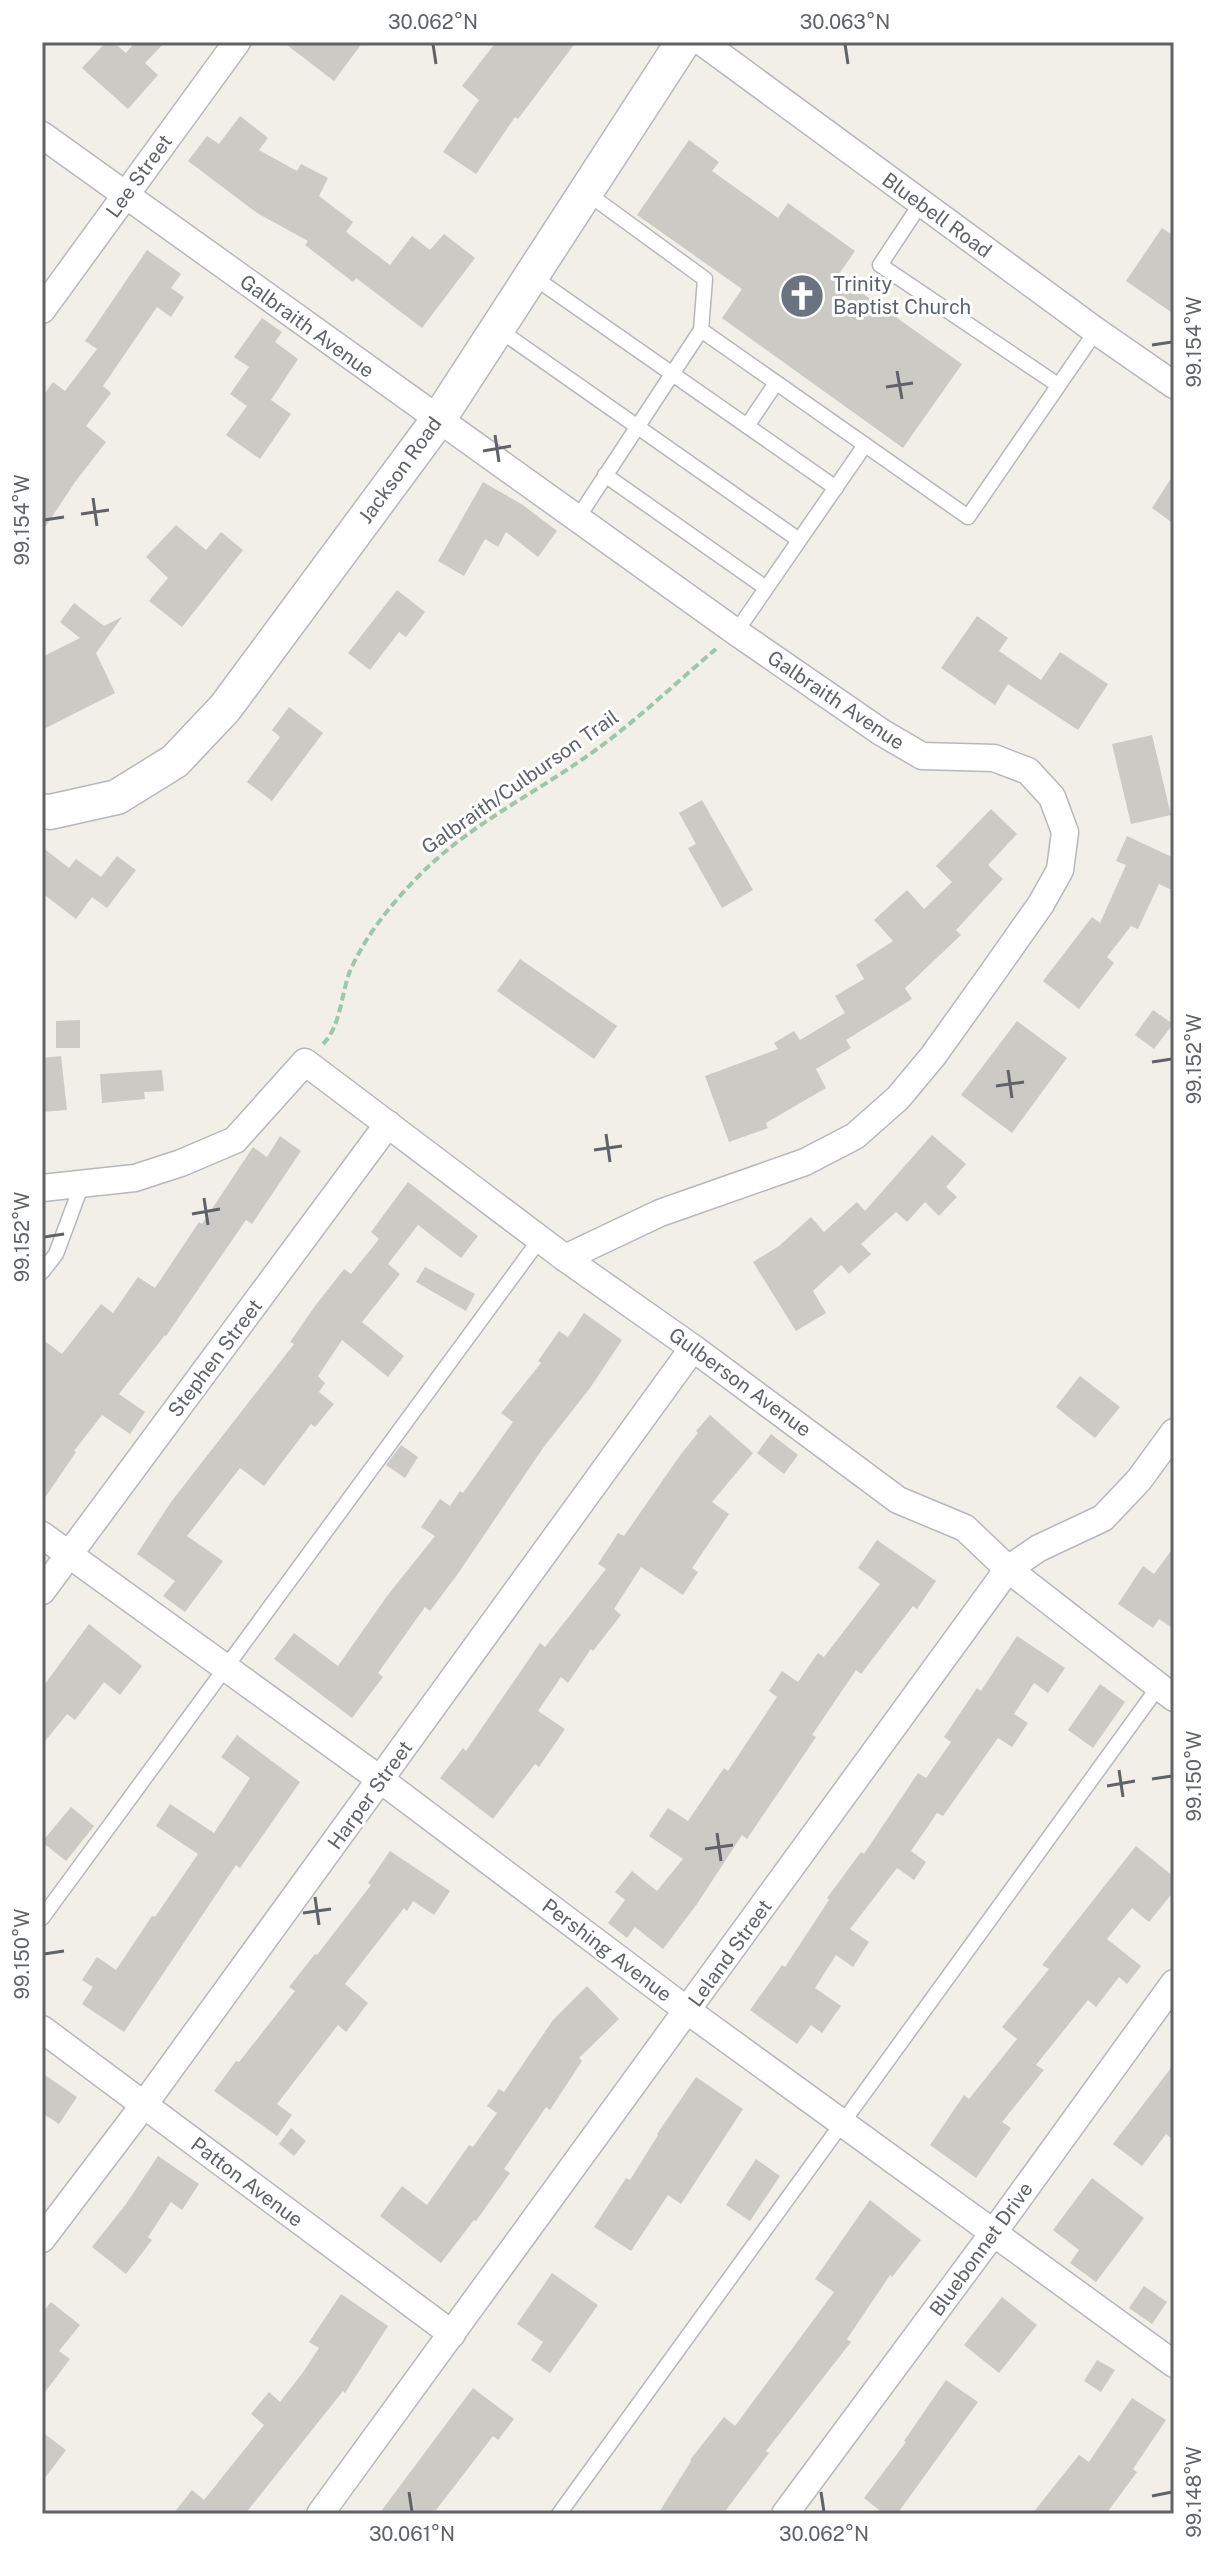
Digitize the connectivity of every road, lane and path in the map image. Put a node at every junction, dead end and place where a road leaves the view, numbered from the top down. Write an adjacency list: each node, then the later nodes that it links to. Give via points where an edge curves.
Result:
1 (237, 42): 6 (street, Lee Street)
2 (683, 42): 5 (street, Jackson Road)
3 (702, 42): 7 (street, Bluebell Road)
4 (42, 135): 6 (street, Galbraith Avenue)
5 (587, 193): 8 (street, Jackson Road); 11 (lane, via 705,279)
6 (125, 195): 9 (street, Lee Street); 17 (street, Galbraith Avenue)
7 (921, 203): 12 (street, Bluebell Road); 15 (lane, via 880,265)
8 (532, 276): 10 (street, Jackson Road); 13 (lane)
9 (42, 310)
10 (498, 329): 17 (street, Jackson Road); 18 (lane)
11 (701, 330): 13 (lane); 14 (lane)
12 (1096, 331): 15 (lane); 16 (street, Bluebell Road)
13 (671, 373): 18 (lane); 19 (lane)
14 (776, 383): 19 (lane); 20 (lane)
15 (1058, 385): 20 (lane, via 968,517)
16 (1174, 385)
17 (438, 420): 23 (street, Galbraith Avenue); 27 (street, Jackson Road, via 225,708 175,761 117,797)
18 (637, 426): 21 (lane); 24 (lane)
19 (747, 426): 22 (lane)
20 (865, 445): 22 (lane)
21 (605, 475): 23 (lane); 25 (lane)
22 (836, 488): 24 (lane)
23 (577, 519): 26 (street, Galbraith Avenue)
24 (799, 540): 25 (lane)
25 (766, 588): 26 (lane)
26 (736, 632): 28 (path, Galbraith/Culburson Trail, via 610,740 488,819 425,869 368,937 349,974 331,1036); 33 (street, Galbraith Avenue, via 922,756 994,758 1028,771 1052,797 1065,832 1060,870 933,1056 898,1098 855,1136 805,1162 660,1213)
27 (42, 811)
28 (305, 1062): 29 (street, Gulberson Avenue); 30 (street, via 235,1140 135,1178)
29 (388, 1124): 32 (street, Gulberson Avenue); 38 (street, Stephen Street)
30 (82, 1184): 31 (street); 34 (lane, via 56,1254)
31 (42, 1188)
32 (540, 1239): 33 (street, Gulberson Avenue); 41 (lane)
33 (565, 1258): 35 (street, Gulberson Avenue)
34 (42, 1272)
35 (693, 1348): 39 (street, Gulberson Avenue, via 898,1500 965,1528); 43 (street, Harper Street)
36 (1174, 1432): 39 (street, Leland Street, via 1103,1518)
37 (42, 1535): 38 (street, Pershing Avenue)
38 (69, 1554): 40 (street, Stephen Street); 41 (street, Pershing Avenue)
39 (1008, 1569): 42 (street, Gulberson Avenue); 46 (street, Leland Street)
40 (42, 1591)
41 (226, 1668): 43 (street, Pershing Avenue); 44 (lane)
42 (1166, 1692): 49 (lane)
43 (381, 1780): 46 (street, Pershing Avenue); 48 (street, Harper Street)
44 (42, 1918)
45 (1174, 1983): 50 (street, Bluebonnet Drive)
46 (688, 2011): 49 (street, Pershing Avenue); 52 (street, Leland Street)
47 (42, 2029): 48 (street, Patton Avenue)
48 (143, 2106): 51 (street, Harper Street); 52 (street, Patton Avenue)
49 (842, 2123): 50 (street, Pershing Avenue); 55 (lane)
50 (994, 2232): 53 (street, Pershing Avenue); 56 (street, Bluebonnet Drive)
51 (42, 2239)
52 (452, 2334): 54 (street, Leland Street)
53 (1174, 2364)
54 (320, 2514)
55 (559, 2514)
56 (785, 2514)

